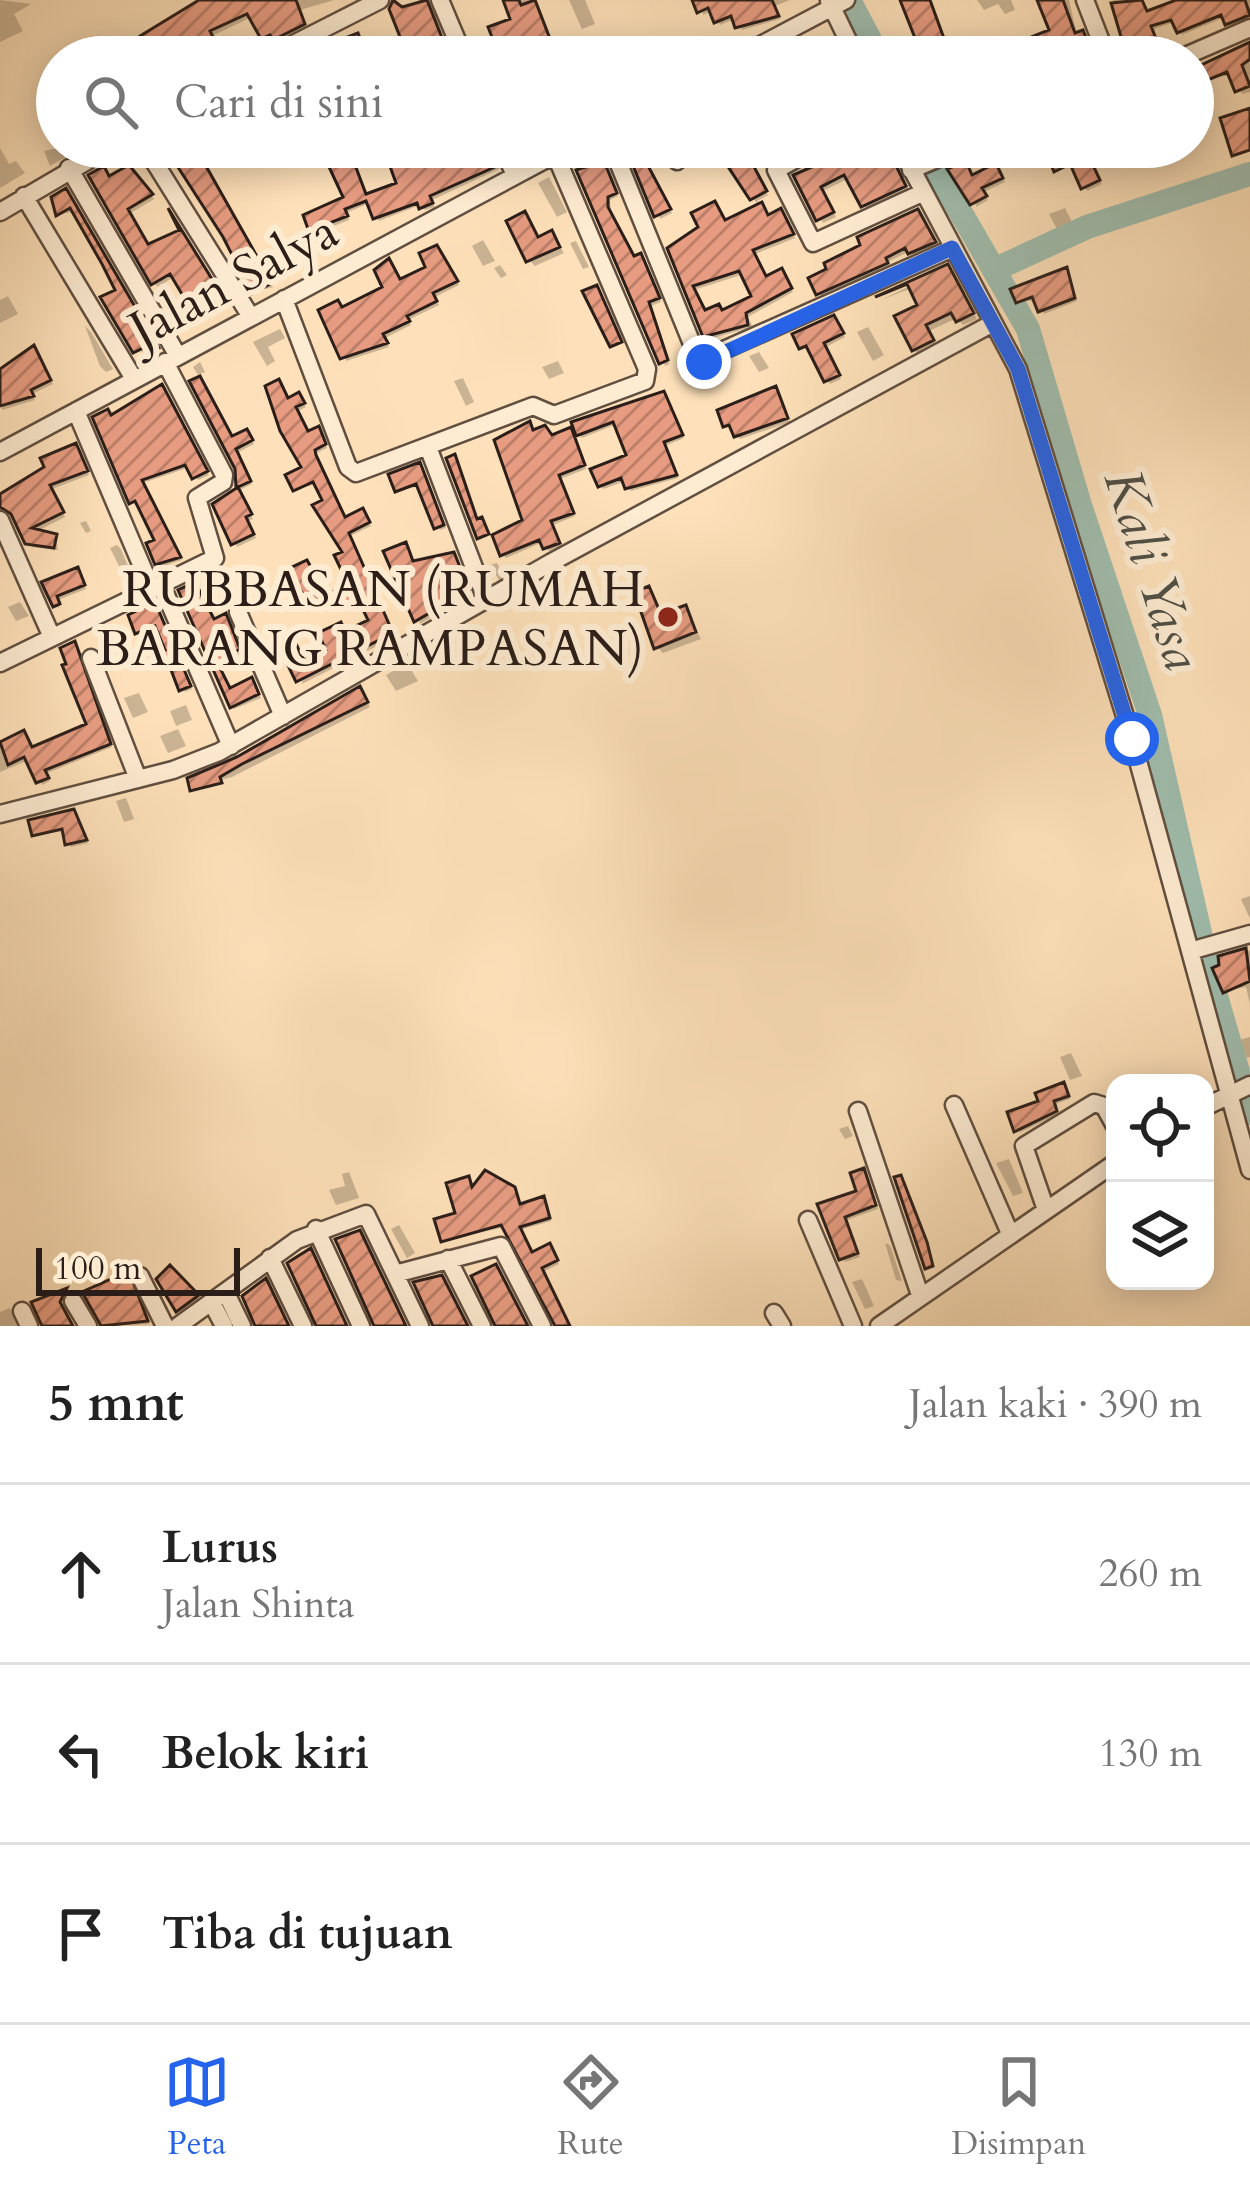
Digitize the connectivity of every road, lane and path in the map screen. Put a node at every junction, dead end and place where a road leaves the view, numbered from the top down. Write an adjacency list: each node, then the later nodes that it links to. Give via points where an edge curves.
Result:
1 (380, 0): 7 (street)
2 (440, 0): 8 (street)
3 (1085, 0): 12 (street)
4 (837, 2): 6 (street); 11 (street)
5 (1250, 28): 13 (street)
6 (784, 33): 9 (street); 10 (street)
7 (309, 36)
8 (455, 36)
9 (778, 36)
10 (785, 36)
11 (849, 36)
12 (1099, 36)
13 (1214, 44)
14 (70, 168): 24 (street); 30 (street)
15 (158, 168): 28 (street)
16 (511, 168): 22 (street)
17 (530, 168): 22 (street, Jalan Salya)
18 (568, 168): 33 (street, via 647,379 554,415 532,406)
19 (621, 168): 26 (street, via 699,361)
20 (776, 168): 23 (street, via 813,243)
21 (912, 169): 23 (street)
22 (515, 176): 27 (street, Jalan Salya)
23 (922, 193): 26 (street)
24 (24, 196): 25 (street); 31 (street)
25 (2, 206)
26 (952, 248): 29 (street)
27 (284, 299): 28 (street, Jalan Salya); 33 (street, via 352,471)
28 (251, 317): 30 (street, Jalan Salya)
29 (993, 323): 37 (street); 47 (street, via 1024,391)
30 (171, 359): 31 (street, Jalan Salya); 36 (street, via 225,478 196,498 215,558)
31 (134, 379): 32 (street, Jalan Salya)
32 (76, 411): 34 (street, Jalan Salya); 36 (street)
33 (428, 447): 37 (street)
34 (0, 452)
35 (0, 520): 39 (street)
36 (157, 588): 39 (street); 43 (street)
37 (486, 599): 42 (street)
38 (238, 612): 42 (street)
39 (51, 635): 41 (street)
40 (92, 658): 44 (street)
41 (0, 663)
42 (283, 716): 43 (street)
43 (231, 746): 44 (street)
44 (138, 779): 45 (street)
45 (0, 814)
46 (1250, 934): 47 (street)
47 (1197, 949): 48 (street)
48 (1240, 1088): 53 (street)
49 (954, 1105): 57 (street)
50 (1106, 1110): 54 (street, via 1094,1103 1024,1146)
51 (858, 1111): 62 (street)
52 (1106, 1169): 54 (street)
53 (1250, 1170)
54 (1045, 1207): 57 (street)
55 (808, 1220): 74 (street)
56 (316, 1229): 58 (street); 60 (street, via 366,1214); 70 (street)
57 (1009, 1231): 62 (street)
58 (270, 1258): 63 (street); 69 (street)
59 (448, 1259): 60 (street); 72 (street); 73 (street, via 501,1246)
60 (395, 1274): 71 (street)
61 (140, 1276): 65 (street)
62 (920, 1295): 75 (street)
63 (219, 1298): 65 (street); 67 (street); 68 (street)
64 (73, 1301): 66 (street)
65 (171, 1325)
66 (88, 1326)
67 (224, 1326)
68 (242, 1326)
69 (303, 1326)
70 (362, 1326)
71 (420, 1326)
72 (482, 1326)
73 (542, 1326)
74 (853, 1326)
75 (879, 1326)

